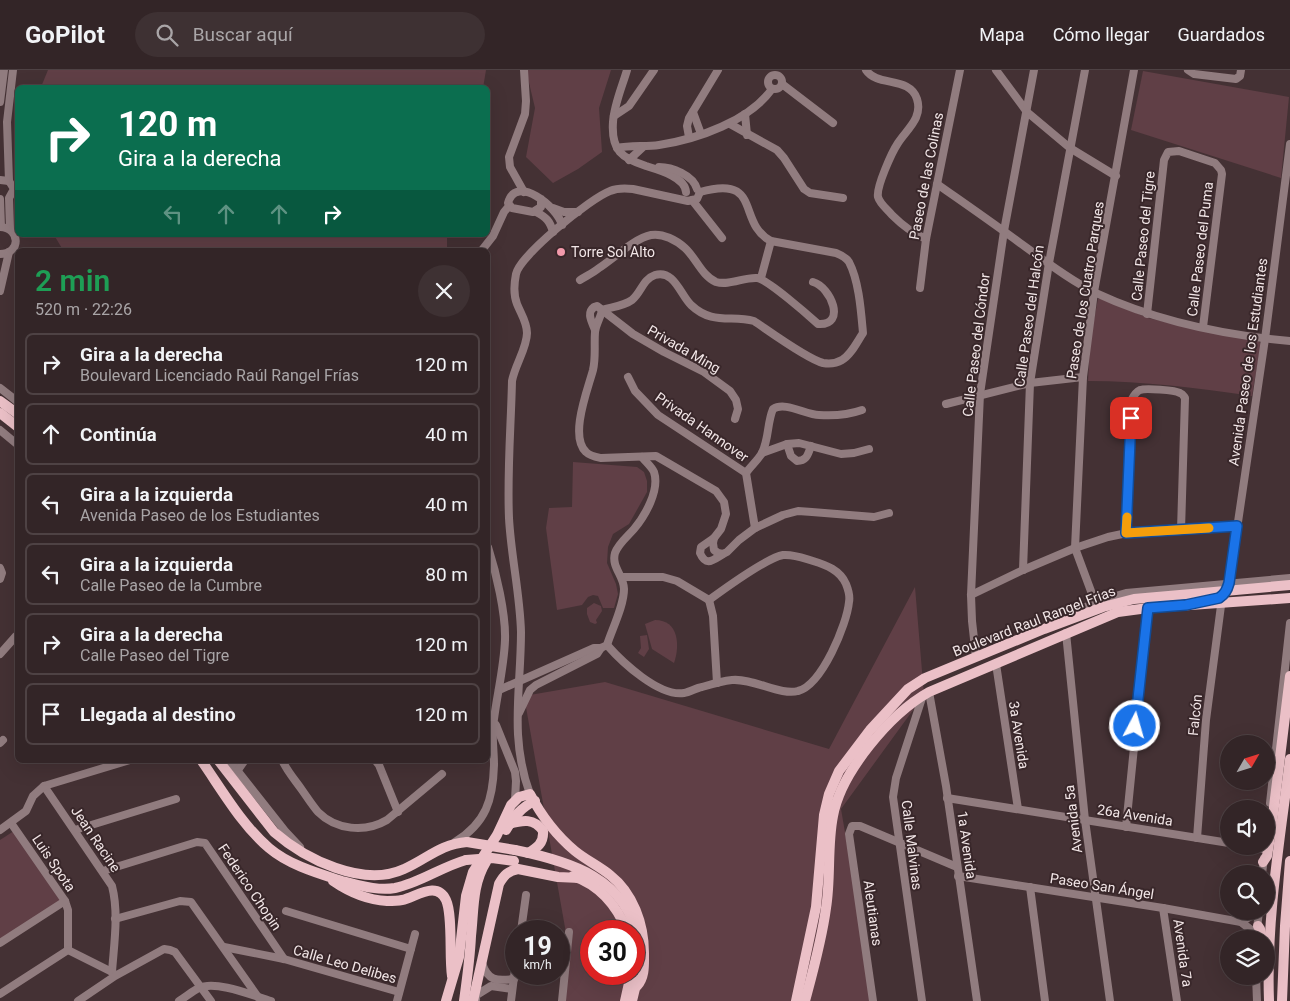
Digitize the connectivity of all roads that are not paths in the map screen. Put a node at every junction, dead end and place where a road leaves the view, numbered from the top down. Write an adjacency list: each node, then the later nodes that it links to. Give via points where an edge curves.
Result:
1 (4, 70): 19 (street)
2 (13, 70): 25 (street)
3 (524, 70): 43 (street, via 525,114 510,166)
4 (627, 70): 20 (street)
5 (654, 70): 18 (street)
6 (718, 70): 21 (street)
7 (866, 70): 61 (street, via 872,77 901,84 917,99 916,120 898,143 877,195 880,203 902,225)
8 (960, 70): 41 (street, Paseo de las Colinas)
9 (996, 70): 22 (street)
10 (1034, 70): 22 (street, Calle Paseo del Cóndor)
11 (1085, 70): 34 (street, Calle Paseo del Halcón)
12 (1134, 70): 38 (street, Paseo de los Cuatro Parques)
13 (1188, 70): 15 (street, via 1194,74 1236,79)
14 (777, 73): 16 (street); 17 (street, via 768,81)
15 (1240, 73)
16 (782, 84): 17 (street); 26 (street)
17 (772, 89): 23 (street)
18 (634, 100): 20 (street); 24 (street)
19 (0, 102)
20 (618, 102): 24 (street)
21 (693, 112): 28 (street); 30 (street, via 688,122)
22 (1027, 112): 34 (street); 58 (street, Calle Paseo del Cóndor)
23 (745, 114): 27 (street); 29 (street)
24 (614, 116): 33 (street)
25 (3, 122): 40 (street)
26 (833, 123)
27 (730, 124): 28 (street); 29 (street)
28 (701, 134): 30 (street)
29 (747, 135): 47 (street, via 777,150 810,193)
30 (689, 137): 32 (street)
31 (1290, 144): 77 (street, Avenida Paseo de los Estudiantes)
32 (643, 147): 33 (street); 35 (street)
33 (617, 148): 35 (street)
34 (1070, 148): 38 (street); 66 (street, Calle Paseo del Halcón)
35 (629, 160): 37 (street)
36 (1164, 160): 74 (street, Calle Paseo del Tigre); 75 (street, Calle Paseo del Puma, via 1168,152 1179,151 1216,163 1222,174)
37 (654, 168): 42 (street, via 661,167 687,176); 44 (street, via 680,180)
38 (1116, 176): 72 (street, Paseo de los Cuatro Parques)
39 (0, 180): 40 (street)
40 (10, 182): 45 (street, via 14,189)
41 (936, 184): 58 (street); 61 (street, Paseo de las Colinas)
42 (699, 191): 44 (street, via 694,188); 50 (street, via 699,196); 62 (street, via 717,187 729,188 740,194 759,232)
43 (524, 192): 49 (street); 51 (street, via 511,196)
44 (686, 192): 46 (street)
45 (9, 198): 48 (street); 57 (street)
46 (675, 198): 50 (street); 54 (street, via 633,189 616,189)
47 (843, 198)
48 (0, 199): 56 (street)
49 (541, 199): 52 (street); 53 (street, via 541,208)
50 (692, 200): 60 (street)
51 (509, 206): 53 (street); 63 (street)
52 (553, 208): 54 (street); 55 (street)
53 (536, 212): 59 (street, via 549,220)
54 (578, 212): 55 (street)
55 (562, 225): 59 (street)
56 (0, 227): 57 (street)
57 (10, 229): 64 (street, via 16,241)
58 (1004, 230): 66 (street); 83 (street, Calle Paseo del Cóndor)
59 (553, 232): 125 (street, via 521,262 514,284 516,303 527,333 512,380 509,516)
60 (722, 238)
61 (926, 239): 70 (street, Paseo de las Colinas)
62 (772, 241): 67 (street); 73 (street, via 836,253 848,261 857,289 862,332 848,355 841,360 822,363 754,321 724,320 704,314 691,306 677,285 665,275 647,279 632,300)
63 (484, 248)
64 (9, 252): 65 (street); 71 (street)
65 (0, 254)
66 (1049, 263): 72 (street); 81 (street, Calle Paseo del Halcón)
67 (761, 278): 68 (street, via 722,283 714,281 675,240 650,236); 69 (street, via 818,324 826,324 833,318 831,300 823,286)
68 (580, 280)
69 (813, 282)
70 (920, 288)
71 (0, 291)
72 (1094, 292): 74 (street); 80 (street, Paseo de los Cuatro Parques)
73 (602, 310): 76 (street); 76 (street, via 594,306 589,312); 90 (street, Privada Ming, via 633,334 704,372 730,391 738,409)
74 (1146, 314): 75 (street)
75 (1203, 327): 77 (street)
76 (595, 330): 98 (street, via 596,357 583,399 581,444 586,452 601,458)
77 (1265, 339): 78 (street); 103 (street, Avenida Paseo de los Estudiantes)
78 (1290, 341)
79 (628, 377): 101 (street, Privada Hannover, via 635,391 658,415)
80 (1083, 377): 81 (street); 108 (street, Paseo de los Cuatro Parques)
81 (1030, 384): 83 (street); 112 (street, Calle Paseo del Halcón)
82 (0, 388): 84 (street)
83 (980, 394): 86 (street); 119 (street, Calle Paseo del Cóndor)
84 (3, 397): 85 (street); 88 (main road)
85 (15, 401)
86 (946, 404)
87 (862, 410): 97 (street, via 846,415 818,416 789,407 777,407 770,416)
88 (15, 411)
89 (0, 413): 91 (main road)
90 (734, 419)
91 (15, 426)
92 (0, 430): 93 (street)
93 (15, 442)
94 (787, 444): 95 (street); 95 (street, via 791,456 797,461 807,457); 97 (street)
95 (811, 446): 96 (street, via 841,454)
96 (869, 449)
97 (762, 453): 101 (street)
98 (642, 457): 99 (street, via 656,456); 100 (street)
99 (668, 464): 100 (street); 107 (street, via 707,484 724,502 726,514)
100 (654, 472): 113 (street, via 654,493 646,510 616,551 616,569)
101 (746, 473): 104 (street)
102 (889, 513): 104 (street, via 874,518 798,512)
103 (1237, 526): 105 (street); 117 (street, Avenida Paseo de los Estudiantes)
104 (755, 528): 109 (street)
105 (1181, 530): 106 (street); 106 (street, via 1185,398 1176,391 1140,390 1132,399)
106 (1126, 533): 108 (street)
107 (714, 538): 109 (street, via 714,550); 109 (street, via 701,548 703,559 712,561)
108 (1075, 548): 112 (street); 124 (street, Paseo de los Cuatro Parques)
109 (723, 554)
110 (490, 555): 127 (street)
111 (0, 568): 115 (street)
112 (1023, 570): 119 (street)
113 (622, 577): 122 (street, via 663,577 677,581); 133 (street, via 622,602)
114 (1290, 578): 116 (street)
115 (0, 579)
116 (1248, 582): 117 (street); 123 (main road, via 1242,594)
117 (1229, 583): 121 (main road); 124 (street, via 1126,593)
118 (1290, 585): 129 (main road, Boulevard Raul Rangel Frias, bridge, via 1121,601)
119 (971, 594): 135 (street, Calle Paseo del Cóndor)
120 (1290, 598): 123 (main road)
121 (1222, 599): 123 (main road); 126 (main road); 172 (street, Falcón, via 1206,720)
122 (709, 600): 141 (street, via 713,616); 141 (street, via 775,558 794,555 828,566 838,573 846,583 850,600 846,619 826,664 819,675 799,692 734,680)
123 (1252, 600)
124 (1095, 602): 129 (street)
125 (518, 608): 127 (street); 137 (street)
126 (1148, 608): 130 (main road, via 1118,612); 169 (street)
127 (503, 610): 142 (street, via 505,641)
128 (1290, 623): 132 (street)
129 (1057, 624): 135 (main road, Boulevard Raul Rangel Frias)
130 (1066, 634): 136 (main road); 166 (street, Avenida 5a)
131 (15, 637): 134 (street)
132 (1289, 637): 163 (street)
133 (604, 646): 138 (street); 141 (street, via 643,677 672,693 684,693); 144 (street, via 597,654 536,684)
134 (0, 654)
135 (976, 656): 241 (main road, Boulevard Raul Rangel Frias, via 924,678 908,690 870,730 839,771 829,794 816,907)
136 (996, 664): 143 (main road); 164 (street, 3a Avenida)
137 (520, 665): 138 (street, via 525,673); 140 (street)
138 (536, 674): 140 (street)
139 (1290, 676): 181 (main road, via 1271,830)
140 (519, 682): 142 (street); 144 (street)
141 (716, 683)
142 (499, 690): 145 (street)
143 (926, 694): 160 (street, 1a Avenida); 173 (street, Calle Malvinas, via 896,778 893,797); 242 (main road, via 881,732 850,773 836,802 826,908)
144 (517, 718): 147 (street)
145 (495, 721): 146 (street); 175 (street, via 494,766 487,807 475,827)
146 (500, 738): 147 (street); 162 (street, via 515,772)
147 (517, 741): 159 (street, via 525,779)
148 (1290, 759): 204 (main road)
149 (120, 763): 158 (street)
150 (204, 763): 185 (main road, via 234,808 269,848 286,860)
151 (220, 763): 178 (main road, via 274,832)
152 (232, 763): 156 (street)
153 (243, 763): 156 (street)
154 (284, 763): 165 (street, via 319,812 338,824 365,828 379,825)
155 (379, 763): 165 (street)
156 (238, 770): 178 (street)
157 (442, 774): 165 (street)
158 (44, 786): 167 (street, via 33,796 26,811); 171 (street, Jean Racine)
159 (533, 798): 162 (main road); 168 (main road); 223 (main road, via 565,841 612,876 635,907 644,943 643,974)
160 (948, 798): 164 (street, 26a Avenida); 183 (street, 1a Avenida)
161 (176, 799): 171 (street)
162 (515, 800): 215 (main road, via 469,881 459,957)
163 (1270, 800)
164 (1018, 809): 166 (street, 26a Avenida)
165 (398, 812)
166 (1085, 820): 169 (street, 26a Avenida); 190 (street, Avenida 5a)
167 (11, 823): 170 (street); 191 (street, Luis Spota)
168 (510, 824): 176 (main road, via 526,820 536,823 543,831 542,841); 236 (main road, via 476,884)
169 (1126, 826): 172 (street, 26a Avenida)
170 (0, 830)
171 (75, 830): 184 (street, Jean Racine)
172 (1197, 838): 174 (street, 26a Avenida)
173 (898, 842): 183 (street); 243 (street, Aleutianas, via 860,826 850,829); 244 (street, Calle Malvinas)
174 (1220, 842)
175 (454, 843): 178 (main road, via 406,869 382,876 345,870); 179 (main road, bridge, via 467,842)
176 (528, 853): 179 (main road); 223 (main road, via 586,871 611,889 622,903 637,934)
177 (1264, 855): 181 (street)
178 (308, 856)
179 (515, 856): 185 (main road, bridge, via 466,860 393,888 371,888); 187 (main road)
180 (1290, 861): 208 (main road)
181 (1263, 862): 182 (street)
182 (1263, 865)
183 (957, 867): 186 (street, 1a Avenida)
184 (103, 871): 194 (street, Jean Racine, via 115,896); 212 (street, Federico Chopin, via 197,842 205,844)
185 (326, 876): 215 (main road, via 364,897 387,901 402,900 427,890 442,894 449,912)
186 (958, 876): 188 (street, Paseo San Ángel); 245 (street, 1a Avenida)
187 (580, 878): 196 (main road, via 594,886 614,907); 213 (main road, via 558,878 518,869 507,873 499,884)
188 (1030, 887): 190 (street, Paseo San Ángel); 246 (street)
189 (526, 895): 195 (street)
190 (1095, 898): 192 (street, Paseo San Ángel); 247 (street, Avenida 5a)
191 (65, 901): 207 (street); 211 (street, Luis Spota)
192 (1164, 908): 199 (street, Paseo San Ángel); 248 (street, Avenida 7a)
193 (286, 911): 210 (street)
194 (115, 919): 209 (street, via 187,901 195,906); 214 (street, Jean Racine)
195 (523, 920)
196 (621, 920)
197 (1245, 920): 199 (street)
198 (1258, 920): 200 (street)
199 (1241, 922): 201 (street)
200 (1258, 926): 202 (street); 203 (main road)
201 (1251, 930)
202 (1258, 930)
203 (1260, 930)
204 (1270, 930)
205 (416, 934): 210 (street)
206 (1290, 936): 208 (main road)
207 (0, 943)
208 (1284, 945): 251 (main road)
209 (224, 947): 212 (street, Calle Leo Delibes); 228 (street)
210 (411, 949): 226 (street)
211 (68, 950): 214 (street); 227 (street)
212 (284, 959): 226 (street, Calle Leo Delibes)
213 (482, 963): 217 (street); 229 (main road)
214 (114, 974): 224 (street, via 170,950 175,952); 230 (street)
215 (452, 979): 235 (main road)
216 (505, 980): 217 (street)
217 (491, 983): 225 (street); 229 (street)
218 (513, 985): 225 (street)
219 (564, 985): 238 (street)
220 (629, 985): 239 (main road)
221 (1256, 985): 249 (street)
222 (1268, 985): 250 (main road)
223 (637, 986): 240 (main road)
224 (200, 987): 228 (street, via 222,987); 231 (street); 232 (street)
225 (512, 989): 237 (street)
226 (399, 992): 234 (street)
227 (0, 994)
228 (258, 997): 233 (street)
229 (475, 999)
230 (78, 1001)
231 (179, 1001)
232 (211, 1001)
233 (271, 1001)
234 (397, 1001)
235 (446, 1001)
236 (464, 1001)
237 (511, 1001)
238 (562, 1001)
239 (625, 1001)
240 (632, 1001)
241 (796, 1001)
242 (804, 1001)
243 (873, 1001)
244 (922, 1001)
245 (977, 1001)
246 (1045, 1001)
247 (1110, 1001)
248 (1177, 1001)
249 (1257, 1001)
250 (1269, 1001)
251 (1282, 1001)

